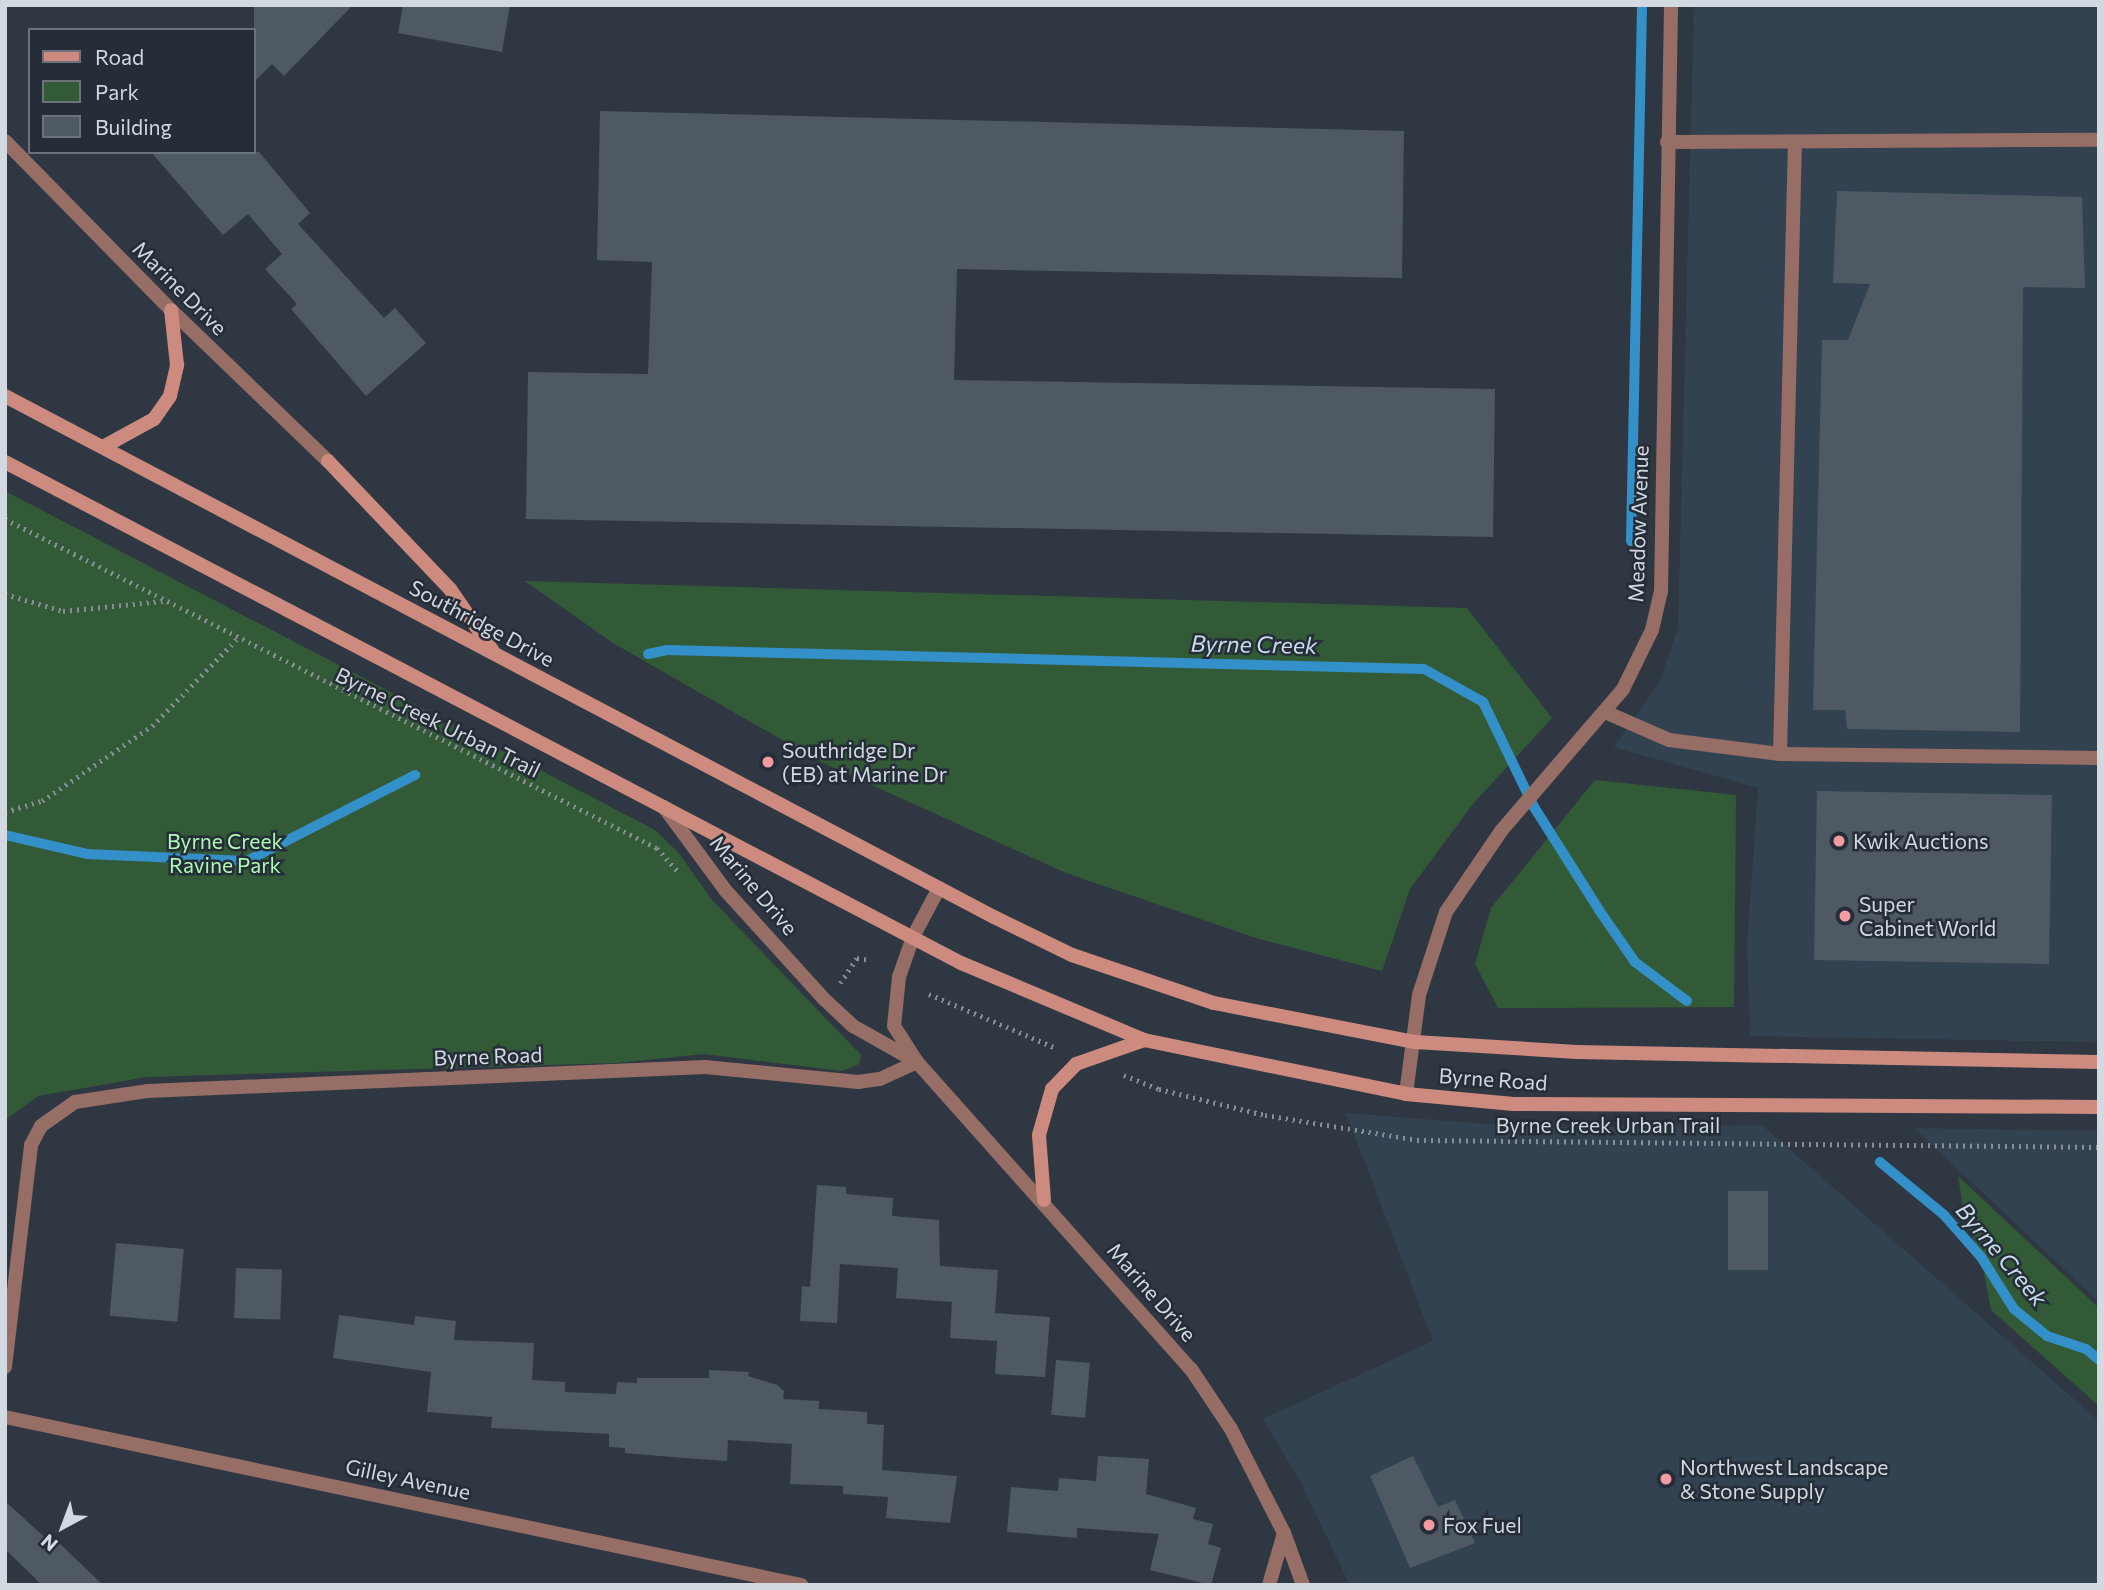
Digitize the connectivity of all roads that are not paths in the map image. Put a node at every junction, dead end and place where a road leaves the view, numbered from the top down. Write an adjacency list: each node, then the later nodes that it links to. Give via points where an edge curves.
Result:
1 (1671, 5): 4 (street, Meadow Avenue)
2 (2099, 140): 5 (street)
3 (5, 141): 6 (street, Marine Drive)
4 (1667, 142): 5 (street); 12 (street, Meadow Avenue, via 1661,592 1639,664)
5 (1795, 142): 13 (street)
6 (171, 310): 8 (main road, via 177,365 170,396 155,419); 9 (street, Marine Drive)
7 (5, 396): 8 (main road, Southridge Drive)
8 (103, 447): 11 (main road, Southridge Drive)
9 (328, 461): 11 (main road, via 450,589)
10 (5, 462): 15 (main road)
11 (494, 652): 16 (main road, Southridge Drive)
12 (1605, 712): 13 (street, via 1669,740); 19 (street, Meadow Avenue, via 1501,831 1446,912 1419,995)
13 (1780, 754): 14 (street)
14 (2099, 758)
15 (663, 805): 17 (main road); 20 (street, Marine Drive, via 726,891 824,999 853,1026)
16 (939, 888): 17 (street, Marine Drive); 19 (main road, Byrne Road, via 1072,955 1214,1003)
17 (913, 936): 18 (main road, Byrne Road, via 993,979); 20 (street, Marine Drive, via 896,988 894,1026)
18 (1144, 1040): 22 (main road, Byrne Road); 24 (main road, via 1086,1059 1052,1089 1040,1135)
19 (1415, 1042): 21 (main road, Byrne Road, via 1577,1052); 22 (street, Meadow Avenue)
20 (917, 1062): 24 (street, Marine Drive); 25 (street, Byrne Road, via 880,1079 858,1082 705,1068 148,1091 75,1102 41,1126 31,1145)
21 (2099, 1062)
22 (1406, 1094): 23 (main road, Byrne Road, via 1514,1104)
23 (2099, 1107)
24 (1044, 1200): 27 (street, Marine Drive, via 1191,1369 1231,1429)
25 (5, 1367)
26 (5, 1417): 28 (street, Gilley Avenue)
27 (1284, 1533): 29 (street); 30 (street, Marine Drive)
28 (801, 1585)
29 (1269, 1585)
30 (1303, 1585)

